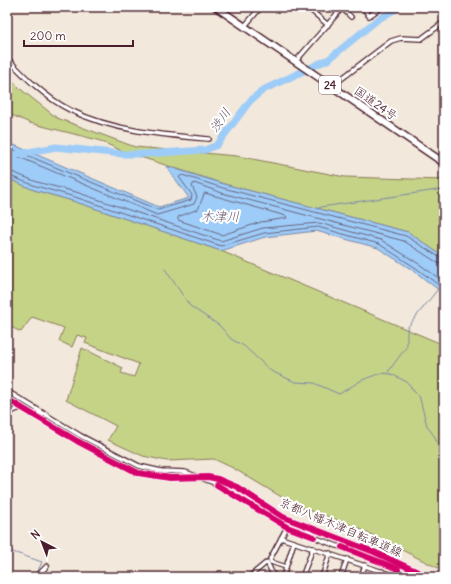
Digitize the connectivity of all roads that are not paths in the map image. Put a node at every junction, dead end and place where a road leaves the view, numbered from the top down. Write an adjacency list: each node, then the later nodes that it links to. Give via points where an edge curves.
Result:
1 (216, 7): 10 (highway, 国道24号 / 24)
2 (261, 7): 10 (street)
3 (307, 7): 9 (street)
4 (363, 7): 5 (street, via 368,16)
5 (382, 7)
6 (343, 8): 7 (street); 9 (street)
7 (351, 17)
8 (444, 22): 13 (street, via 421,39 400,38 391,41)
9 (328, 25): 12 (street)
10 (244, 27): 12 (highway, 国道24号 / 24)
11 (7, 58): 14 (street, via 43,92 69,110 93,120 114,127)
12 (295, 62): 13 (highway, 国道24号 / 24)
13 (332, 86): 15 (highway, 国道24号 / 24)
14 (209, 138)
15 (444, 163)
16 (7, 391): 17 (street)
17 (46, 414): 18 (street, via 23,408 13,410); 19 (street, via 80,436 140,466 185,472 212,482)
18 (7, 416)
19 (287, 527): 20 (street); 22 (street)
20 (281, 538): 21 (street); 27 (street)
21 (294, 542): 23 (street); 30 (street)
22 (341, 547): 25 (street); 41 (street, via 398,569)
23 (313, 548): 24 (street); 36 (street)
24 (330, 553): 25 (street); 37 (street)
25 (339, 556): 26 (street)
26 (347, 559): 28 (street); 38 (street)
27 (268, 560): 30 (street); 33 (street); 34 (street)
28 (365, 564): 31 (street); 39 (street)
29 (47, 566): 32 (street)
30 (286, 567): 35 (street)
31 (382, 571): 40 (street); 41 (street)
32 (36, 577)
33 (249, 577)
34 (274, 577)
35 (283, 577)
36 (302, 577)
37 (322, 577)
38 (341, 577)
39 (361, 577)
40 (380, 577)
41 (398, 577)

